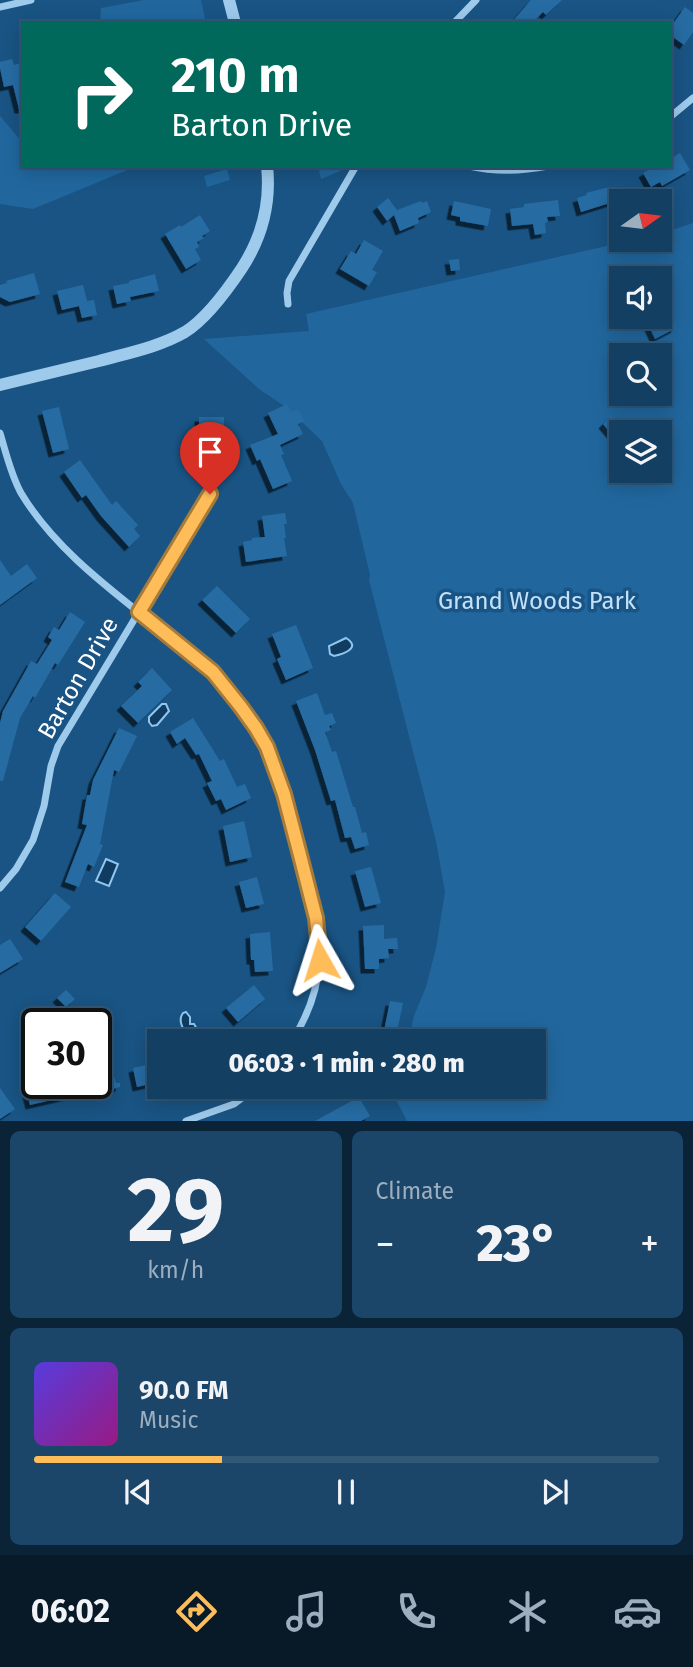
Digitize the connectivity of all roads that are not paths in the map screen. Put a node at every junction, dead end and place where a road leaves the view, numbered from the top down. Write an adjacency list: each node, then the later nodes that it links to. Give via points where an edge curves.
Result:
1 (31, 0): 4 (street)
2 (229, 0): 5 (street)
3 (476, 0): 6 (street)
4 (0, 7)
5 (234, 21)
6 (456, 21)
7 (693, 98): 8 (street)
8 (672, 115)
9 (267, 168): 14 (street, via 267,206 254,248 231,284 187,331 163,343)
10 (355, 168): 13 (street, via 289,281)
11 (478, 168): 12 (street)
12 (538, 168)
13 (288, 304)
14 (0, 385)
15 (0, 433): 17 (street, via 21,492 51,533)
16 (210, 494): 17 (street, Barton Drive)
17 (139, 612): 18 (street, Barton Drive, via 58,746 33,839); 19 (street, via 213,672 267,747 316,918 320,960 316,990)
18 (0, 888)
19 (298, 1029)
20 (241, 1099): 21 (street)
21 (186, 1121)

